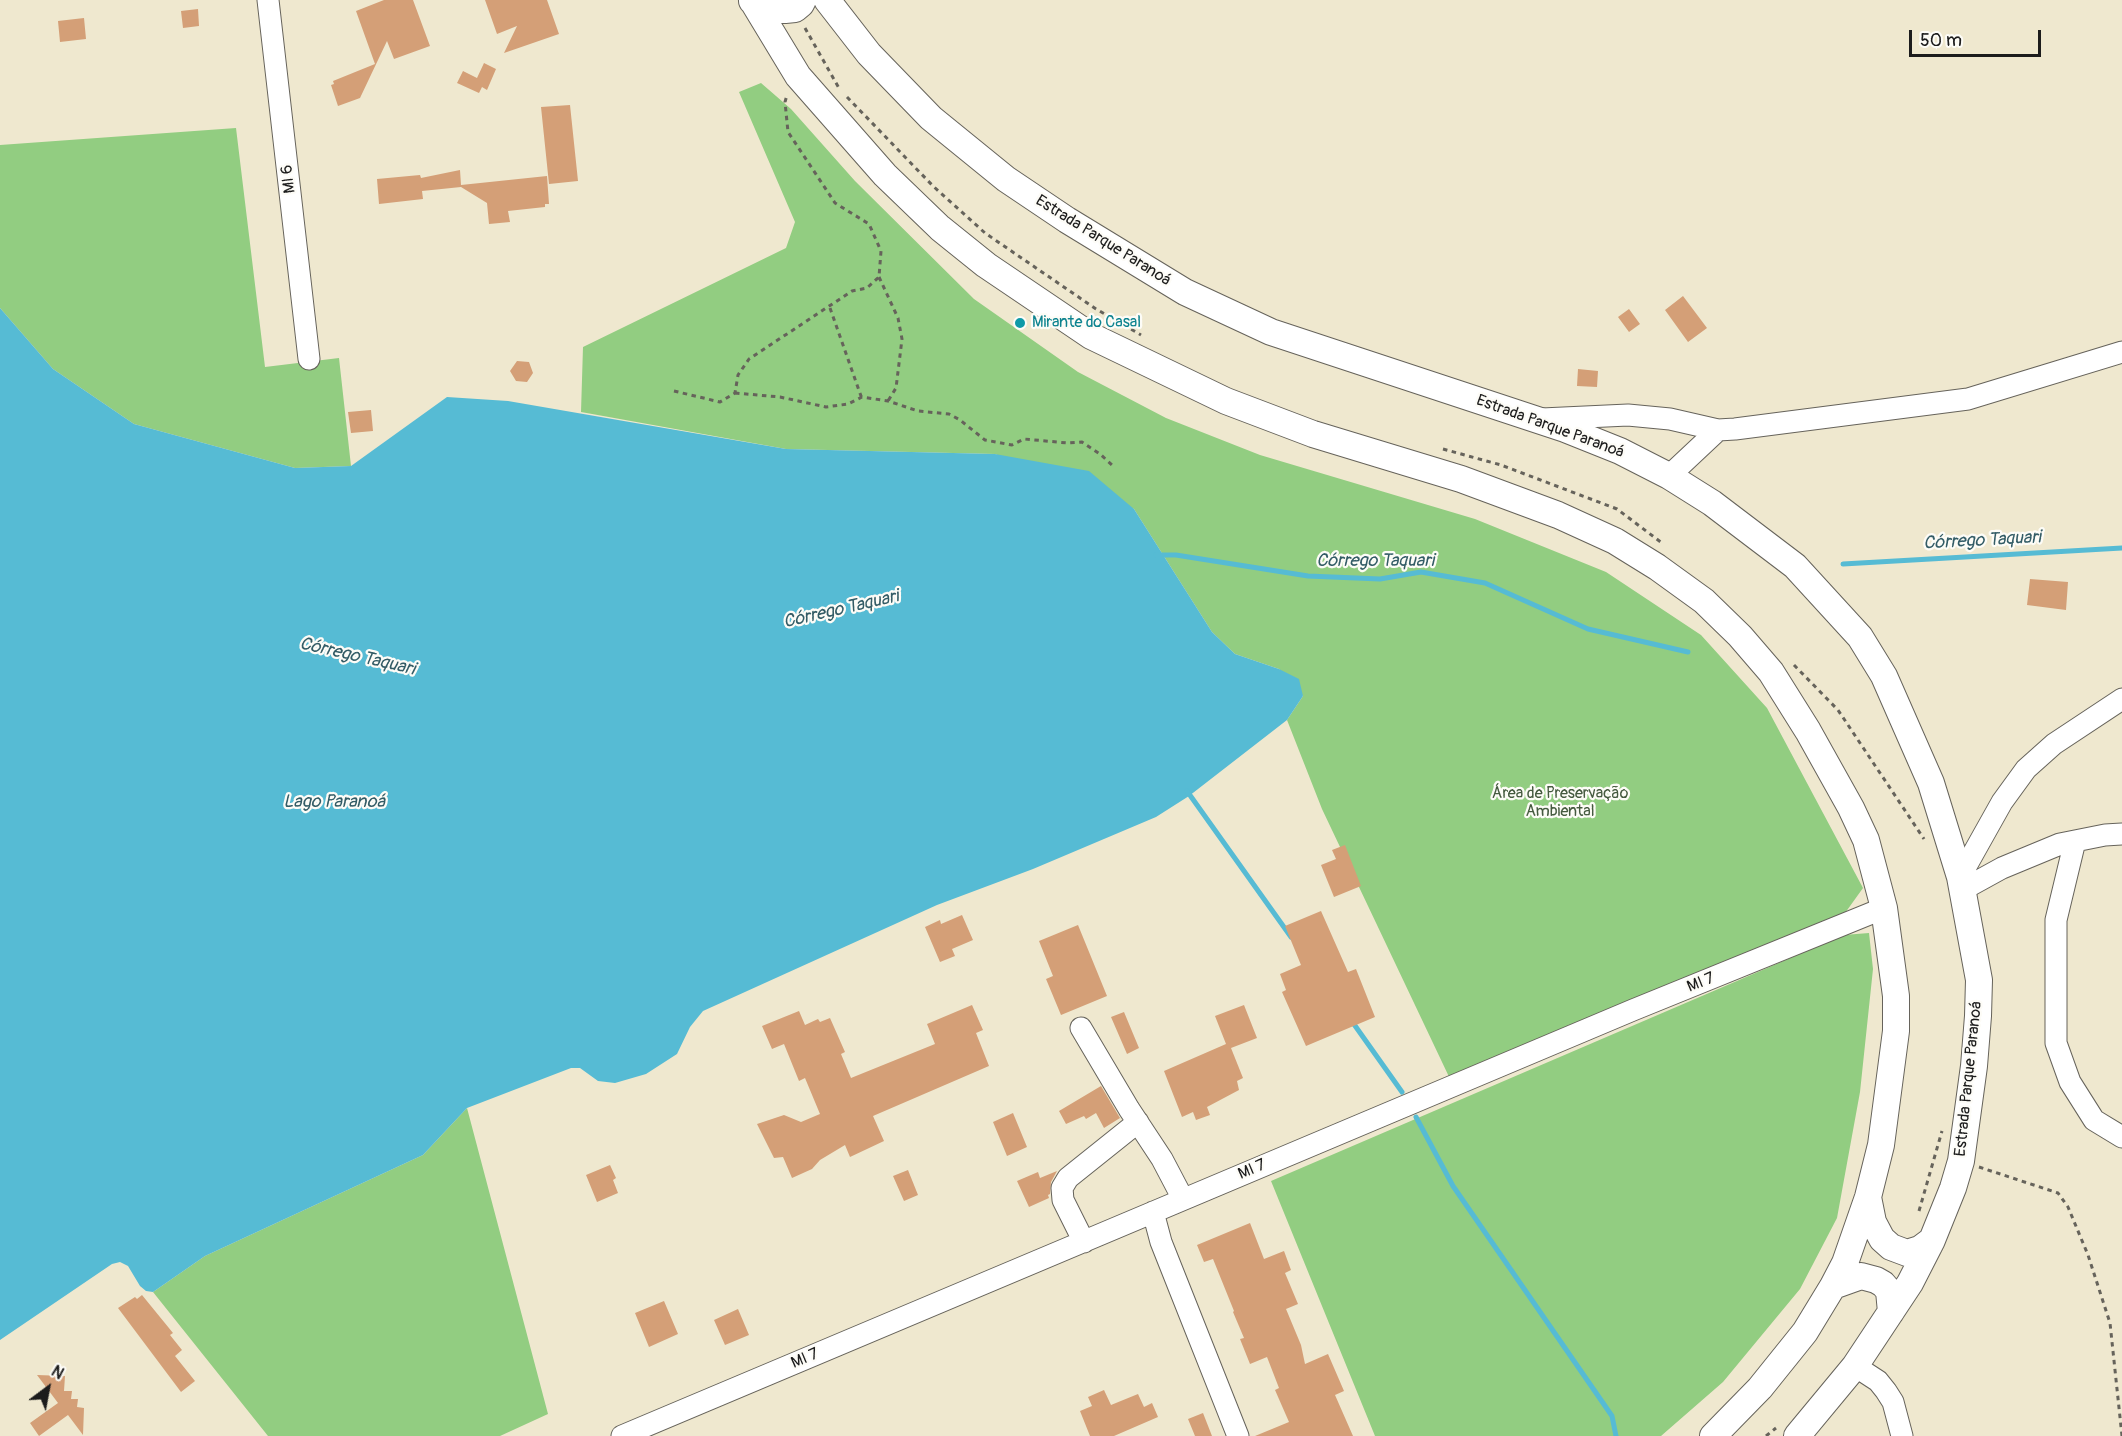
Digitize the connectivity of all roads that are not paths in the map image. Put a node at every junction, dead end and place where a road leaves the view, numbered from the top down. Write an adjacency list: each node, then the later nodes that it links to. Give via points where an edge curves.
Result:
1 (268, 0): 6 (street, MI 6)
2 (827, 0): 7 (main road, Estrada Parque Paranoá, via 869,54 931,118 1006,179 1185,292 1271,332)
3 (752, 1): 4 (main road, via 785,10); 14 (main road, via 798,76 885,176 986,265 1091,336 1237,405 1558,515 1616,541 1704,601 1780,667 1866,840)
4 (799, 4)
5 (2122, 352): 8 (street, via 1968,399)
6 (309, 359)
7 (1538, 419): 8 (street, via 1628,415); 9 (main road, Estrada Parque Paranoá, via 1620,451)
8 (1718, 429): 9 (street)
9 (1669, 476): 13 (main road, Estrada Parque Paranoá, via 1795,566 1860,637 1884,676 1931,783)
10 (2122, 699): 13 (street, via 2054,744 2026,769 2002,802)
11 (2122, 834): 12 (street)
12 (2075, 841): 13 (street); 17 (street, via 2056,920 2056,1043 2070,1082 2094,1120)
13 (1961, 883): 21 (main road, Estrada Parque Paranoá, via 1979,980 1974,1066 1961,1161)
14 (1884, 908): 18 (main road, via 1896,996 1896,1031 1881,1145); 19 (street, MI 7)
15 (1081, 1028): 16 (street)
16 (1138, 1122): 19 (street); 22 (street, via 1068,1178 1062,1188)
17 (2122, 1137)
18 (1868, 1197): 21 (main road, via 1874,1222 1891,1247 1907,1254); 23 (main road)
19 (1183, 1199): 20 (street, MI 7)
20 (1152, 1212): 22 (street, MI 7); 28 (street)
21 (1932, 1240): 24 (main road, Estrada Parque Paranoá)
22 (1084, 1242): 27 (street, MI 7)
23 (1833, 1286): 24 (main road, via 1861,1276 1876,1280 1888,1291); 29 (main road, via 1805,1332 1760,1388)
24 (1891, 1312): 25 (main road, Estrada Parque Paranoá)
25 (1855, 1366): 26 (main road, Estrada Parque Paranoá); 30 (street, via 1886,1391)
26 (1789, 1429)
27 (622, 1436)
28 (1238, 1436)
29 (1713, 1436)
30 (1902, 1436)

